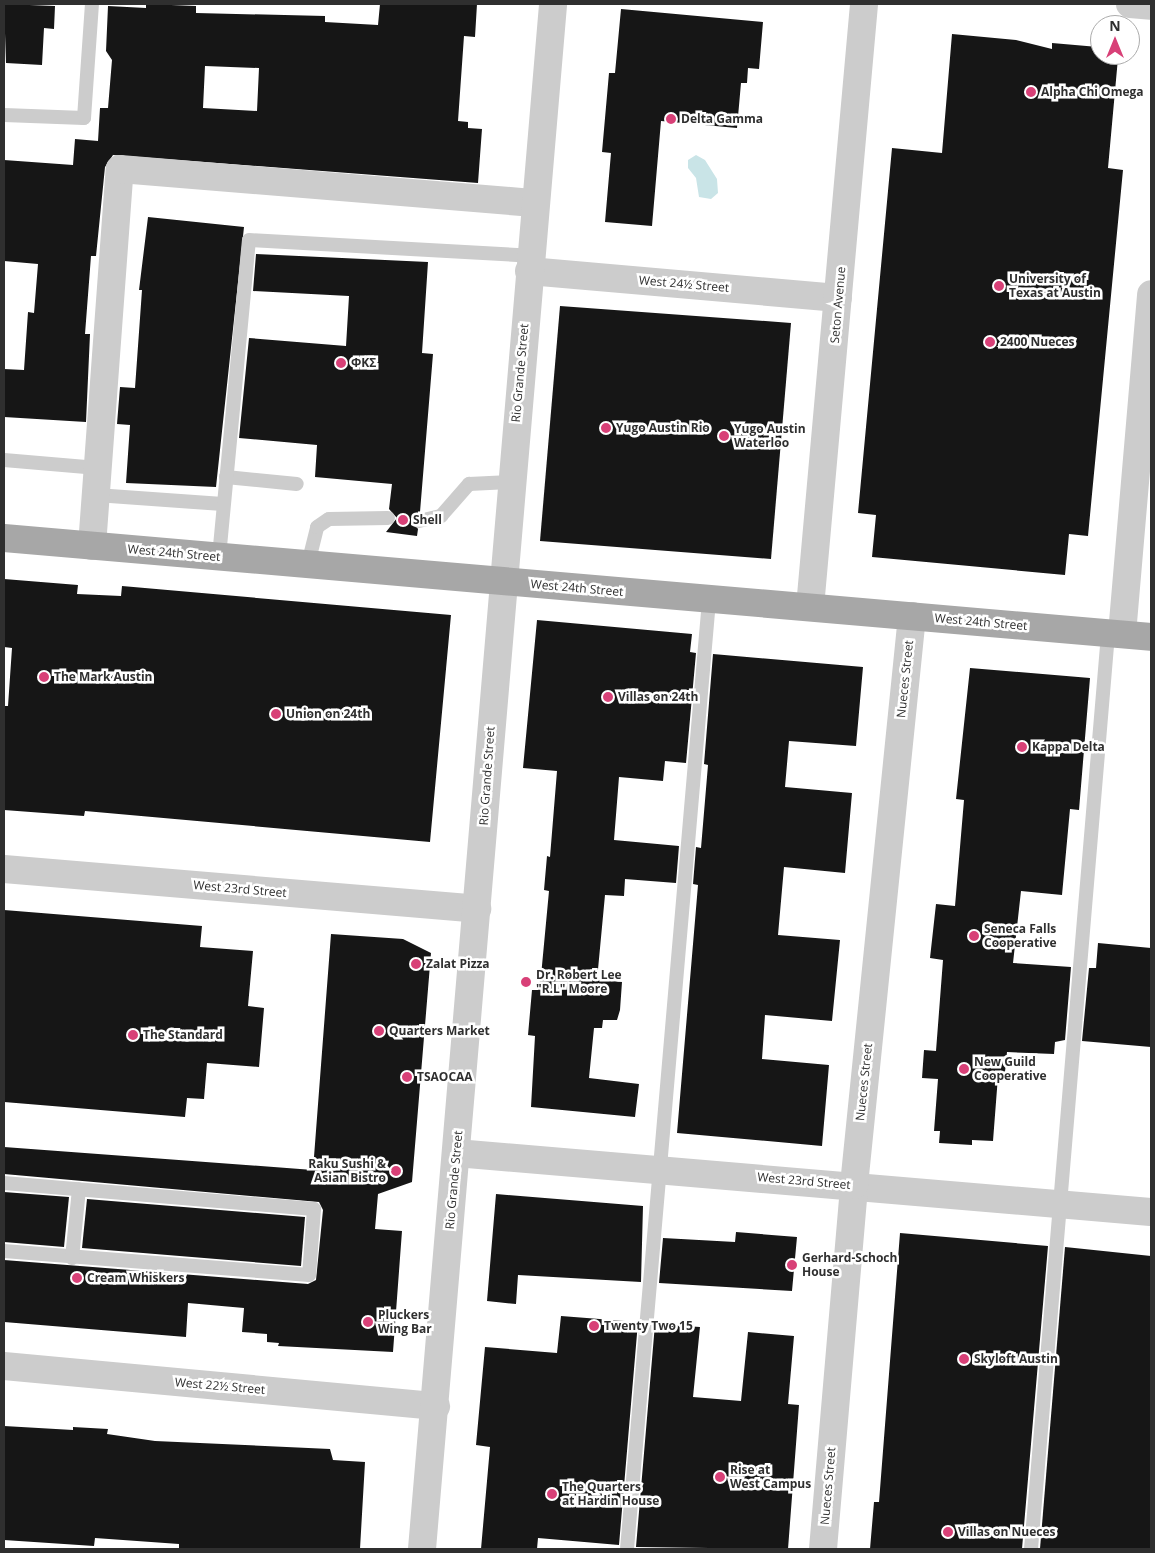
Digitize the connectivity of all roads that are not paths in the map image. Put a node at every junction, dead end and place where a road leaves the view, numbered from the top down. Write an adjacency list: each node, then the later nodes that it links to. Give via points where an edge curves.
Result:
1 (92, 4): 6 (lane, via 84,118)
2 (554, 4): 7 (street, Rio Grande Street)
3 (864, 4): 10 (street, Seton Avenue)
4 (1130, 4): 5 (street)
5 (1151, 6)
6 (4, 115)
7 (535, 203): 8 (street, Rio Grande Street); 13 (street, via 120,169)
8 (530, 263): 10 (street, West 24½ Street); 12 (lane, via 249,240); 14 (street, Rio Grande Street)
9 (1151, 294): 27 (street)
10 (838, 298): 25 (street, Seton Avenue)
11 (4, 460): 13 (lane)
12 (226, 477): 15 (lane); 16 (lane)
13 (97, 481): 16 (lane); 20 (street)
14 (510, 482): 18 (lane, via 469,484 441,516); 23 (street, Rio Grande Street)
15 (297, 484)
16 (223, 504): 21 (lane)
17 (388, 518): 22 (lane, via 329,519 317,527)
18 (419, 521)
19 (4, 538): 20 (main road, West 24th Street)
20 (92, 546): 21 (main road, West 24th Street)
21 (219, 557): 22 (main road, West 24th Street)
22 (308, 564): 23 (main road, West 24th Street)
23 (502, 582): 24 (main road, West 24th Street); 30 (street, Rio Grande Street)
24 (709, 600): 25 (main road, West 24th Street); 32 (lane)
25 (810, 607): 26 (main road, West 24th Street)
26 (912, 616): 27 (main road, West 24th Street); 34 (street, Nueces Street)
27 (1115, 634): 28 (main road, West 24th Street); 36 (lane)
28 (1151, 637)
29 (4, 869): 30 (street, West 23rd Street)
30 (477, 909): 31 (street, Rio Grande Street)
31 (456, 1153): 32 (street, West 23rd Street); 41 (street, Rio Grande Street)
32 (658, 1169): 34 (street, West 23rd Street); 43 (lane)
33 (4, 1183): 35 (lane)
34 (854, 1185): 36 (street, West 23rd Street); 44 (street, Nueces Street)
35 (79, 1189): 39 (lane); 39 (lane, via 314,1209 309,1275)
36 (1060, 1204): 37 (street, West 23rd Street); 45 (lane)
37 (1151, 1212)
38 (4, 1250): 39 (lane)
39 (72, 1258)
40 (4, 1366): 41 (street, West 22½ Street)
41 (436, 1406): 42 (street, Rio Grande Street)
42 (422, 1549)
43 (627, 1549)
44 (823, 1549)
45 (1031, 1549)

